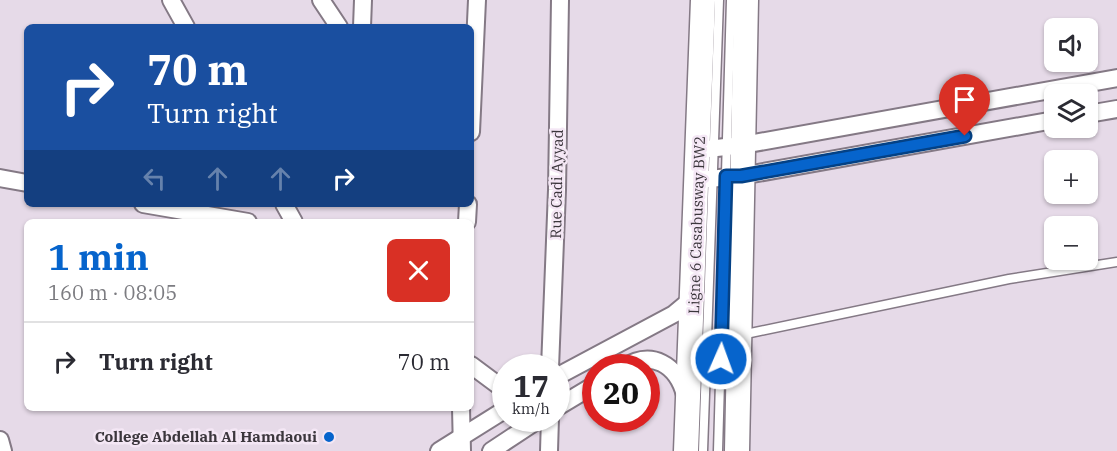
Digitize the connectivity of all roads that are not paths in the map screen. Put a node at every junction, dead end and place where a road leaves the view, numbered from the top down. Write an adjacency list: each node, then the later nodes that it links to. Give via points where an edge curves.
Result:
1 (171, 0): 10 (street)
2 (321, 0): 11 (street)
3 (363, 0): 12 (street)
4 (477, 0): 13 (street)
5 (560, 0): 27 (street, Rue Cadi Ayyad)
6 (703, 0): 18 (main road)
7 (719, 0): 18 (lane, Ligne 6 Casabusway BW2)
8 (731, 0): 18 (lane, Ligne 6 Casabusway BW2)
9 (746, 0): 18 (main road)
10 (184, 24)
11 (337, 24)
12 (362, 24)
13 (474, 37)
14 (1117, 78): 18 (street)
15 (1117, 109): 16 (street)
16 (1098, 112)
17 (1044, 122): 20 (street)
18 (720, 148): 20 (main road); 20 (main road)
19 (0, 178): 21 (street)
20 (719, 178): 25 (main road); 26 (main road); 44 (lane, Ligne 6 Casabusway BW2); 45 (lane, Ligne 6 Casabusway BW2)
21 (24, 182)
22 (161, 207): 23 (street)
23 (231, 219)
24 (1117, 262): 26 (lane, via 1009,279)
25 (692, 298): 30 (street, via 674,314); 32 (main road)
26 (740, 335): 46 (main road)
27 (551, 354)
28 (660, 363): 32 (street, via 681,380)
29 (474, 367): 31 (street)
30 (570, 370)
31 (492, 381)
32 (687, 402): 43 (main road)
33 (461, 411): 38 (street)
34 (492, 420): 38 (street)
35 (520, 432): 41 (street)
36 (550, 432): 42 (street)
37 (0, 440): 39 (street)
38 (462, 444): 40 (street)
39 (3, 451)
40 (439, 451)
41 (491, 451)
42 (549, 451)
43 (686, 451)
44 (703, 451)
45 (718, 451)
46 (737, 451)

